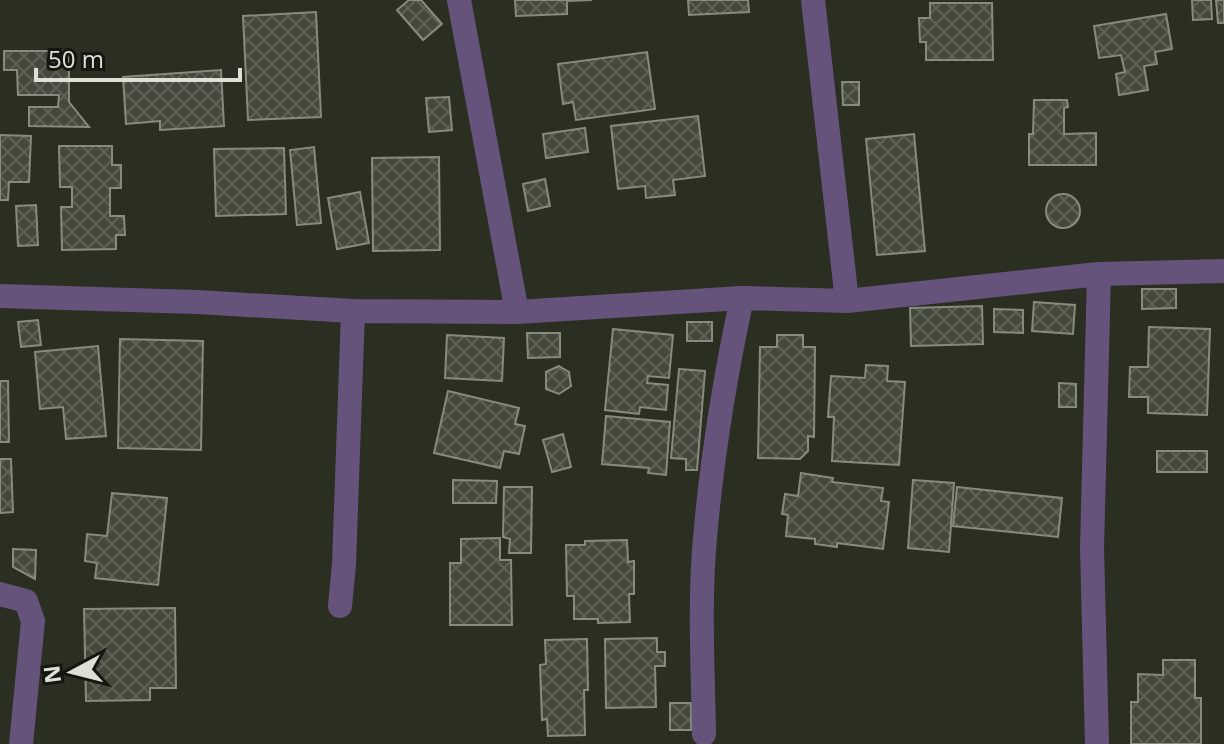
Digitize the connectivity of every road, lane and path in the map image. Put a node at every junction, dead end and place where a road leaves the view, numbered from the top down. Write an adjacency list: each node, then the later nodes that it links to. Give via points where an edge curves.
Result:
1 (459, 0): 9 (street)
2 (813, 0): 7 (street)
3 (1224, 271): 4 (street)
4 (1099, 274): 7 (street); 14 (street, via 1092,548)
5 (0, 296): 8 (street)
6 (742, 298): 7 (street); 9 (street); 12 (street, via 723,388 705,540)
7 (847, 301)
8 (353, 311): 9 (street); 11 (street)
9 (517, 312)
10 (0, 594): 13 (street, via 26,601 33,621)
11 (340, 606)
12 (704, 734)
13 (21, 744)
14 (1097, 744)

